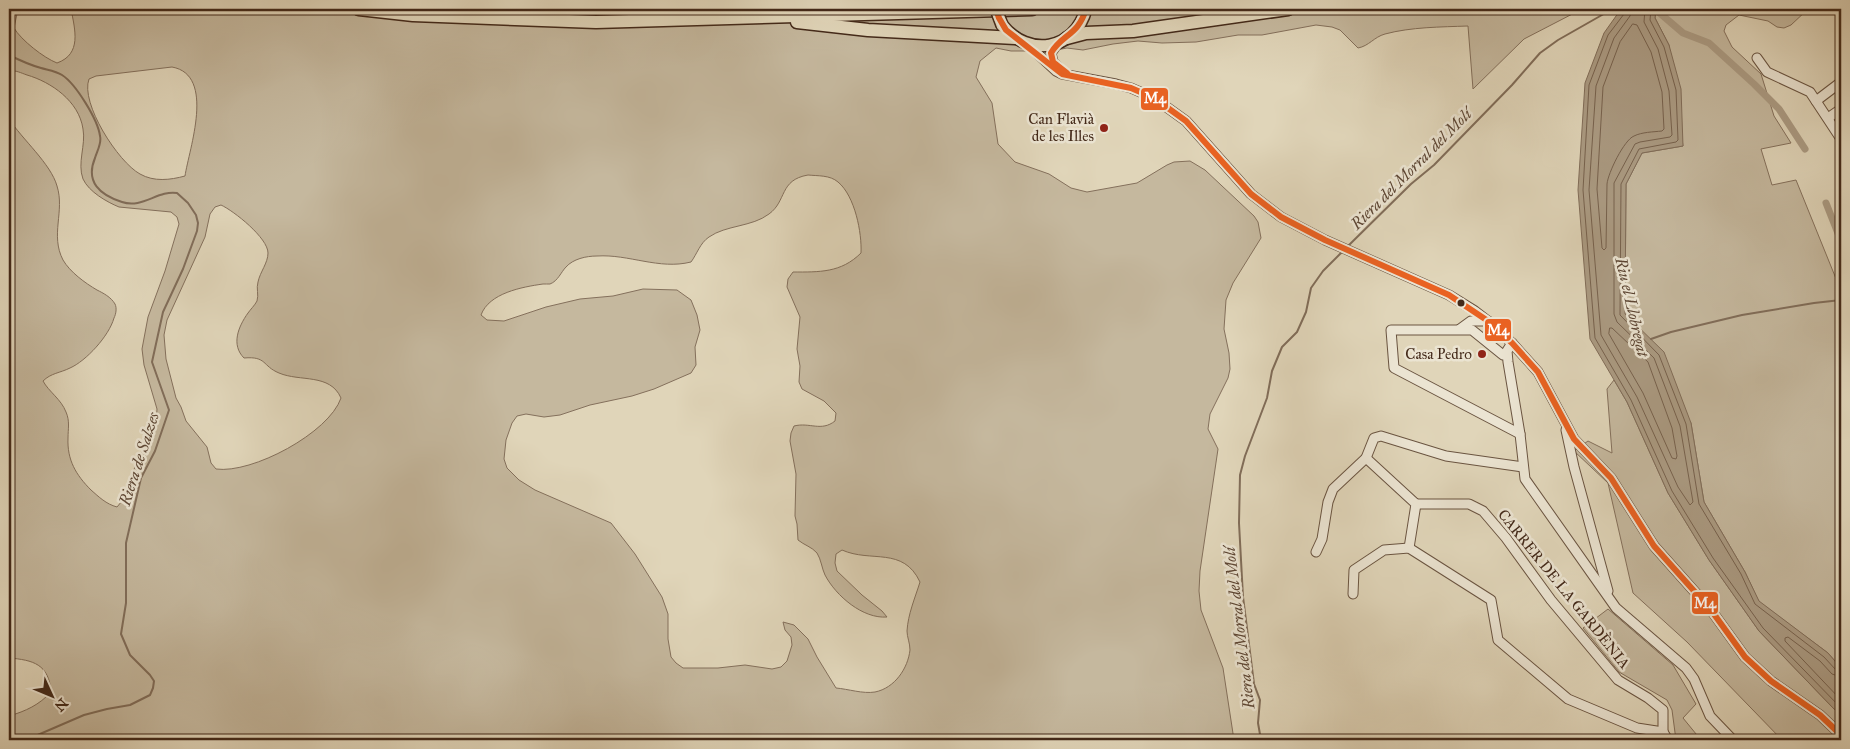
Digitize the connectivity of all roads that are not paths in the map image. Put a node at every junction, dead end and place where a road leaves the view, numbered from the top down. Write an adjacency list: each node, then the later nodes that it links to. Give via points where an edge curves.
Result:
1 (360, 9): 6 (highway, via 413,15 596,22)
2 (996, 9): 7 (main road, bridge, via 1002,25)
3 (1032, 9): 6 (highway)
4 (1086, 9): 8 (main road, via 1080,24)
5 (1288, 9): 8 (highway, via 1133,31 1086,34)
6 (770, 17): 7 (highway, via 868,30)
7 (1015, 38): 9 (main road)
8 (1062, 40): 9 (main road, via 1039,46); 11 (street, via 1051,53 1053,62)
9 (1028, 44): 11 (street, via 1056,71)
10 (1757, 58): 13 (street, via 1767,72 1810,92)
11 (1070, 76): 17 (street, via 1131,88 1166,105 1196,132 1264,206 1326,240)
12 (1841, 82): 13 (street)
13 (1816, 101): 15 (street)
14 (1841, 109): 15 (street)
15 (1828, 118): 16 (street)
16 (1841, 139)
17 (1463, 303): 18 (street); 19 (street, via 1467,316)
18 (1488, 321): 19 (street, via 1470,322); 20 (street)
19 (1460, 329): 22 (street, via 1472,330); 24 (street, via 1391,330 1394,368)
20 (1497, 330): 21 (street); 22 (street)
21 (1512, 343): 22 (street); 23 (street, via 1538,372)
22 (1506, 358): 24 (street)
23 (1566, 427): 31 (street); 33 (street, via 1583,450 1612,478 1654,546 1711,610 1745,658 1771,681 1820,714)
24 (1520, 434): 26 (street)
25 (1366, 458): 26 (street, via 1374,438 1381,436 1446,456); 27 (street); 29 (street, via 1333,489)
26 (1523, 467): 31 (street, via 1525,479)
27 (1416, 504): 28 (street); 32 (street, CARRER DE LA GARDÈNIA, via 1469,504 1483,511 1618,680 1663,710)
28 (1408, 548): 30 (street, via 1384,550 1354,570); 32 (street, via 1491,600 1498,640 1568,699 1637,728)
29 (1316, 552)
30 (1353, 594)
31 (1610, 599): 34 (street, via 1624,616 1686,668 1710,716)
32 (1665, 736)
33 (1841, 736)
34 (1733, 740)

